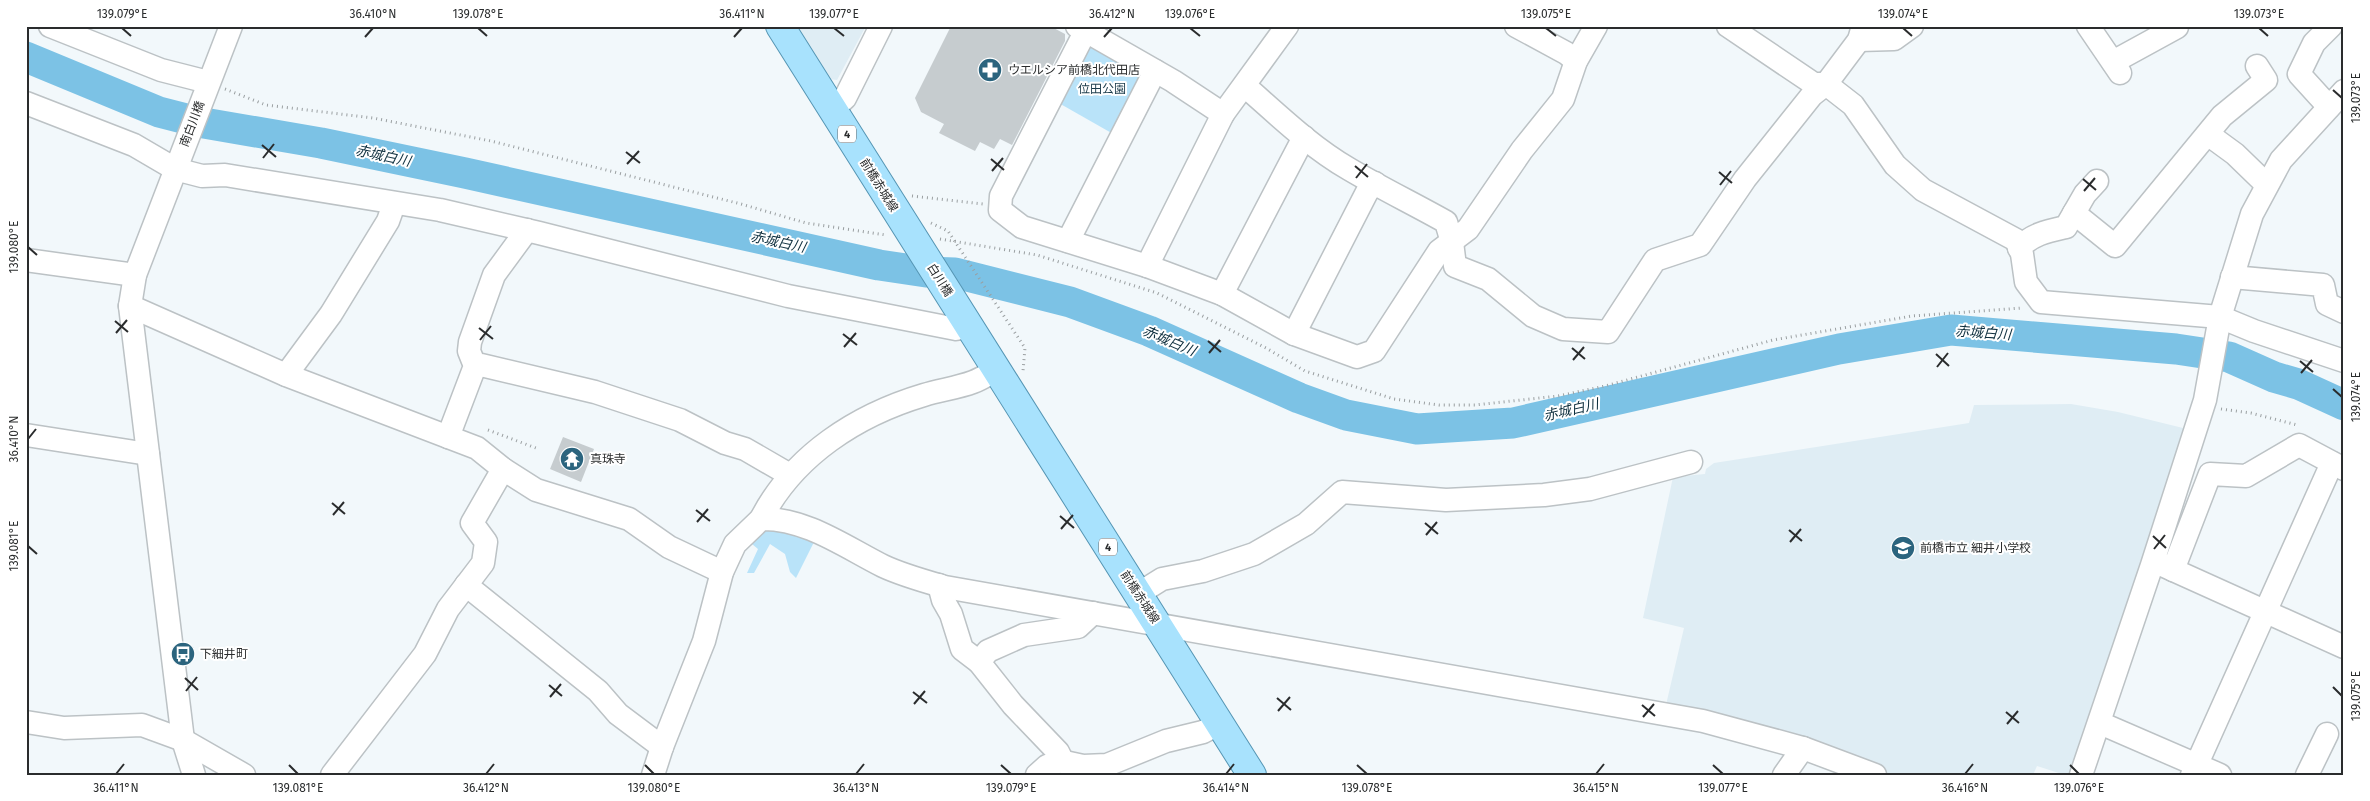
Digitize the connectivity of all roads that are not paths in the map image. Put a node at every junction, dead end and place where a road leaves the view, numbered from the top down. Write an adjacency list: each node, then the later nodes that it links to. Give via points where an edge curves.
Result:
1 (50, 26): 19 (street)
2 (231, 26): 19 (street, 南白川橋)
3 (780, 26): 24 (main road, 前橋赤城線 / 4)
4 (881, 26): 24 (street, via 844,98)
5 (1287, 26): 20 (street)
6 (1516, 26): 15 (street)
7 (1596, 26): 15 (street)
8 (1728, 26): 18 (street, via 1814,84)
9 (1912, 26): 14 (street, via 1894,39)
10 (2088, 26): 12 (street, via 2116,68)
11 (2331, 26): 23 (street, via 2314,44 2299,74)
12 (2177, 27)
13 (1081, 29): 17 (street); 36 (street, via 999,206 1003,214 1022,227)
14 (1861, 33): 18 (street)
15 (1576, 61): 37 (street, via 1563,99 1522,150 1468,229)
16 (2257, 66): 26 (street, via 2266,80 2222,116)
17 (1155, 71): 25 (street); 36 (street)
18 (1826, 84): 37 (street, via 1812,95 1745,178 1700,245 1655,260 1608,332 1563,329 1533,316 1488,279 1455,266); 38 (street, via 1852,105 1895,165 1923,190 2016,240)
19 (207, 85): 28 (street, 南白川橋)
20 (1245, 86): 25 (street); 27 (street)
21 (2344, 91): 23 (street)
22 (26, 103): 28 (street)
23 (2329, 107): 31 (street, via 2281,160)
24 (832, 110): 35 (main road, 前橋赤城線 / 4)
25 (1223, 114): 40 (street)
26 (2209, 134): 31 (street); 33 (street, via 2114,246)
27 (1304, 137): 30 (street); 43 (street)
28 (176, 165): 32 (street, via 202,176 225,175 363,196); 41 (street, 南白川橋)
29 (2097, 181): 33 (street)
30 (1375, 183): 37 (street, via 1446,222); 48 (street, via 1367,192)
31 (2267, 185): 42 (street, via 2252,214)
32 (394, 204): 34 (street, via 440,210); 52 (street, via 388,222 331,314)
33 (2074, 213): 38 (street, via 2066,227 2039,234 2026,240)
34 (527, 230): 47 (street, via 788,296 956,329); 50 (street, via 494,275 470,342 469,351)
35 (918, 232): 47 (main road, 白川橋 / 4)
36 (1068, 242): 40 (street)
37 (1452, 242): 48 (street, via 1439,251 1374,350 1357,357)
38 (2019, 248): 46 (street, via 2026,282 2041,302)
39 (26, 260): 41 (street)
40 (1146, 266): 43 (street)
41 (135, 275): 44 (street, 南白川橋)
42 (2232, 277): 45 (street, via 2323,285 2327,304); 46 (street)
43 (1222, 294): 48 (street)
44 (130, 306): 52 (street); 55 (street, 南白川橋)
45 (2344, 312)
46 (2220, 321): 49 (street); 61 (street, via 2204,403)
47 (966, 323): 51 (main road, 前橋赤城線 / 4)
48 (1294, 334)
49 (2344, 361)
50 (475, 366): 53 (street); 59 (street, via 596,392 680,420 725,443 745,448)
51 (996, 370): 59 (street, via 973,382 923,395 850,426); 65 (main road, 前橋赤城線 / 4)
52 (286, 375): 53 (street)
53 (452, 427): 58 (street)
54 (26, 435): 55 (street)
55 (148, 454): 75 (street, 南白川橋)
56 (1691, 462): 65 (street, via 1590,490 1536,495 1446,500 1342,492 1306,524 1254,554 1162,579)
57 (2338, 466): 61 (street, via 2299,445 2246,476 2210,474); 66 (street)
58 (503, 469): 62 (street, via 536,490 629,519 669,546); 63 (street, via 472,523 486,542 483,563)
59 (790, 475): 60 (street)
60 (762, 519): 62 (street, via 734,544); 64 (street, via 775,519 813,530 884,567)
61 (2163, 566): 66 (street); 73 (street)
62 (722, 572): 76 (street, via 704,641)
63 (466, 585): 76 (street, via 598,691 618,714); 82 (street, via 448,609 425,654)
64 (939, 586): 67 (street); 70 (street, via 952,614 962,649)
65 (1138, 594): 68 (main road, 前橋赤城線 / 4)
66 (2266, 612): 69 (street); 79 (street)
67 (1093, 613): 68 (street); 70 (street, via 1078,627 1024,636 988,651)
68 (1158, 624): 72 (main road, 前橋赤城線 / 4); 77 (street, via 1703,721)
69 (2344, 647)
70 (979, 662): 78 (street, via 1013,704)
71 (26, 722): 75 (street, via 64,728 142,725)
72 (1220, 723): 78 (street, via 1203,732 1166,741 1107,764); 85 (main road, 前橋赤城線 / 4)
73 (2100, 723): 79 (street); 88 (street)
74 (2327, 734): 90 (street)
75 (183, 740): 80 (street, 南白川橋); 81 (street)
76 (662, 746): 83 (street)
77 (1804, 748): 86 (street); 87 (street)
78 (1074, 767): 84 (street, via 1047,766)
79 (2194, 770): 89 (street)
80 (194, 775)
81 (244, 775)
82 (332, 775)
83 (653, 775)
84 (1037, 775)
85 (1252, 775)
86 (1784, 775)
87 (1875, 775)
88 (2081, 775)
89 (2220, 775)
90 (2307, 775)

